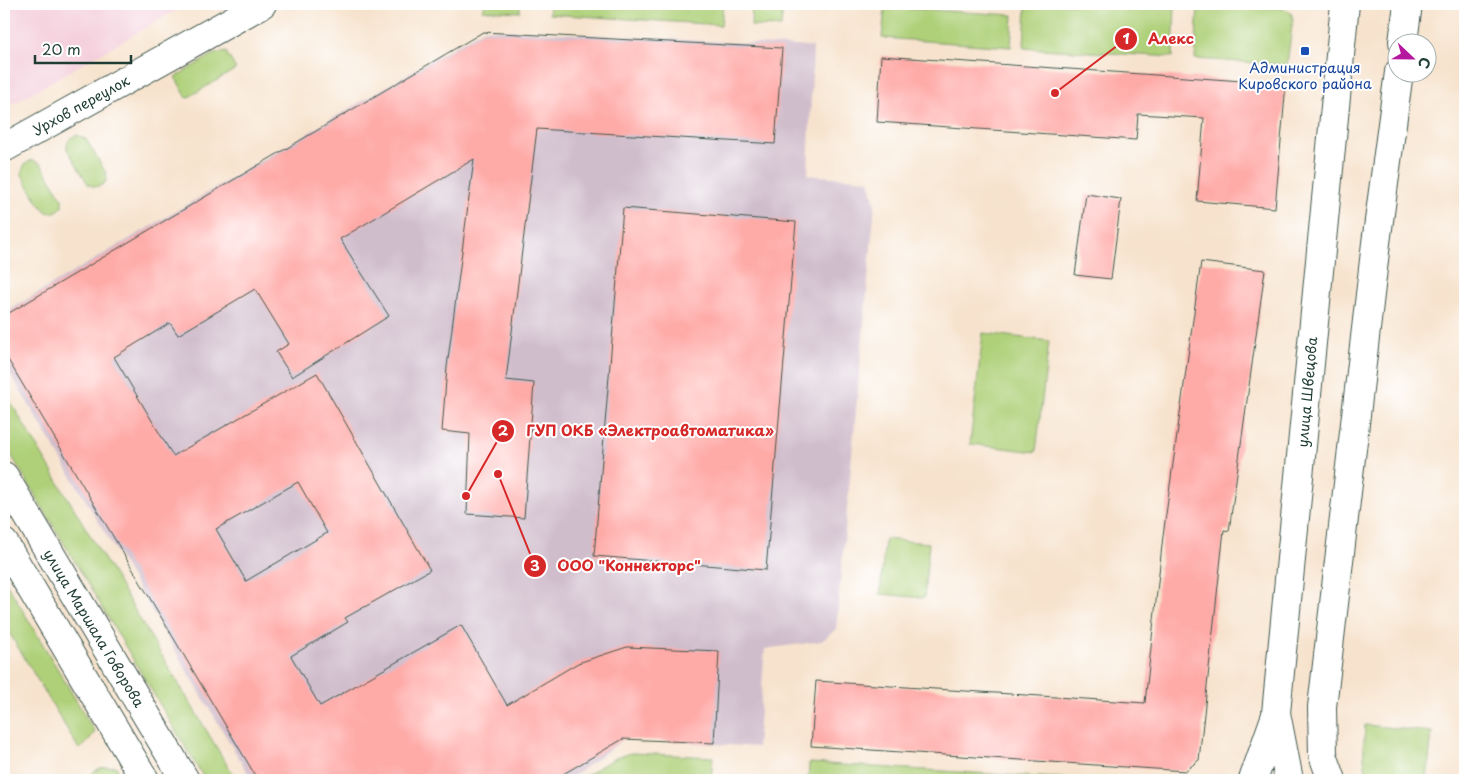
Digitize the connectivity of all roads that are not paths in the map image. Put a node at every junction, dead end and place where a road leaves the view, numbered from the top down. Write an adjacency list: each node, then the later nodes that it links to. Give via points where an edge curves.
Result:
1 (262, 4): 6 (street, Урхов переулок)
2 (1344, 4): 9 (street, улица Швецова)
3 (1408, 4): 4 (street)
4 (1404, 32)
5 (1398, 82): 14 (street, via 1322,706 1323,755)
6 (4, 148)
7 (4, 476): 11 (street, улица Маршала Говорова)
8 (4, 543): 10 (street)
9 (1276, 713): 12 (street); 13 (street, улица Швецова)
10 (145, 780)
11 (185, 780)
12 (1253, 780)
13 (1289, 780)
14 (1332, 780)

